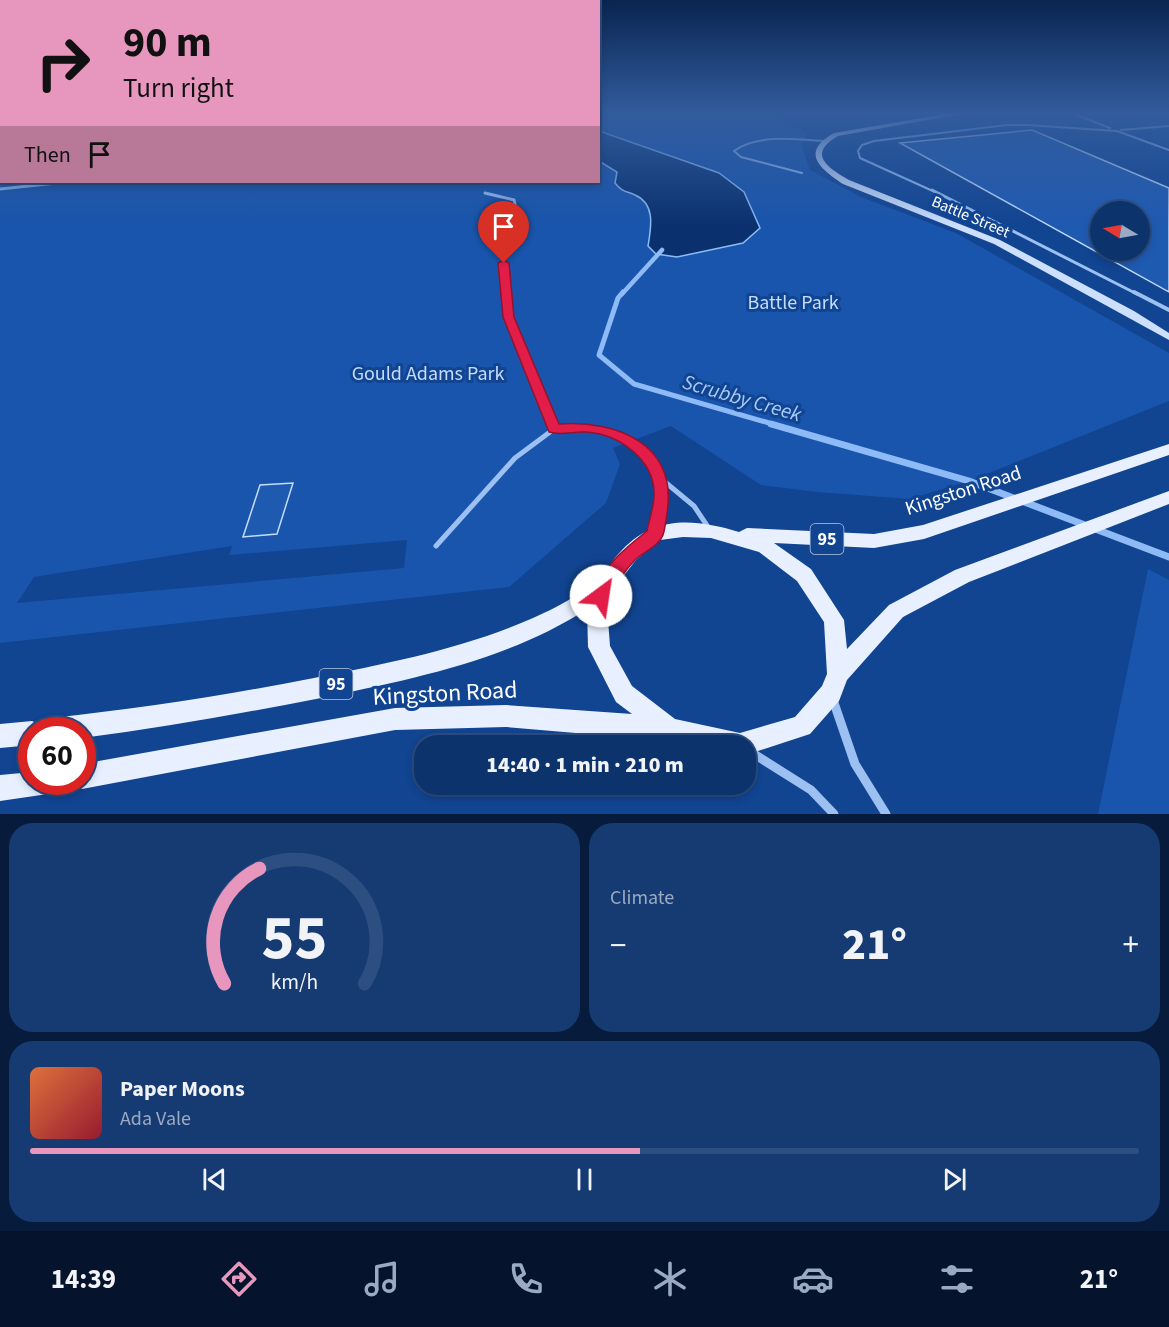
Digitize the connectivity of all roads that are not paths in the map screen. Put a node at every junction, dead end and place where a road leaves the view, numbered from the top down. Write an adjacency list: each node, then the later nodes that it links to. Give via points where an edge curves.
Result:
1 (735, 150): 4 (lane, via 741,157)
2 (818, 150): 7 (street, Battle Street, via 818,159 846,182 997,242)
3 (859, 150): 6 (lane, via 860,158 962,204)
4 (802, 174)
5 (485, 193): 10 (lane, via 514,200 516,206 516,227 504,250 508,317)
6 (1169, 310)
7 (1130, 313): 8 (street, Battle Street); 9 (street, Battle Street)
8 (1169, 330)
9 (1169, 337)
10 (554, 429): 12 (lane, via 585,427 627,440 643,451); 16 (lane, via 515,458)
11 (1169, 449): 14 (main road, Kingston Road / 95, via 924,532 874,541)
12 (659, 477): 14 (lane); 15 (lane, via 662,495)
13 (1169, 497): 18 (main road, 95, via 962,576 896,611)
14 (720, 533): 15 (main road, 95, via 683,530); 18 (main road, 95, via 765,547 804,575 834,621)
15 (655, 534): 17 (main road, 95, via 629,555)
16 (436, 546)
17 (605, 584): 19 (main road, Kingston Road / 95, via 573,608 493,645 413,669 280,696); 20 (main road, 95, via 597,608 599,647 624,694)
18 (834, 683): 24 (main road, 95, via 802,726); 30 (street, via 855,764)
19 (96, 725)
20 (670, 729): 22 (main road, 95); 26 (main road, Kingston Road / 95, via 506,716 395,719)
21 (18, 734): 23 (main road)
22 (696, 735)
23 (0, 736)
24 (756, 740)
25 (756, 755): 29 (street, via 811,790)
26 (96, 774)
27 (18, 786): 28 (main road)
28 (0, 788)
29 (834, 814)
30 (886, 814)

